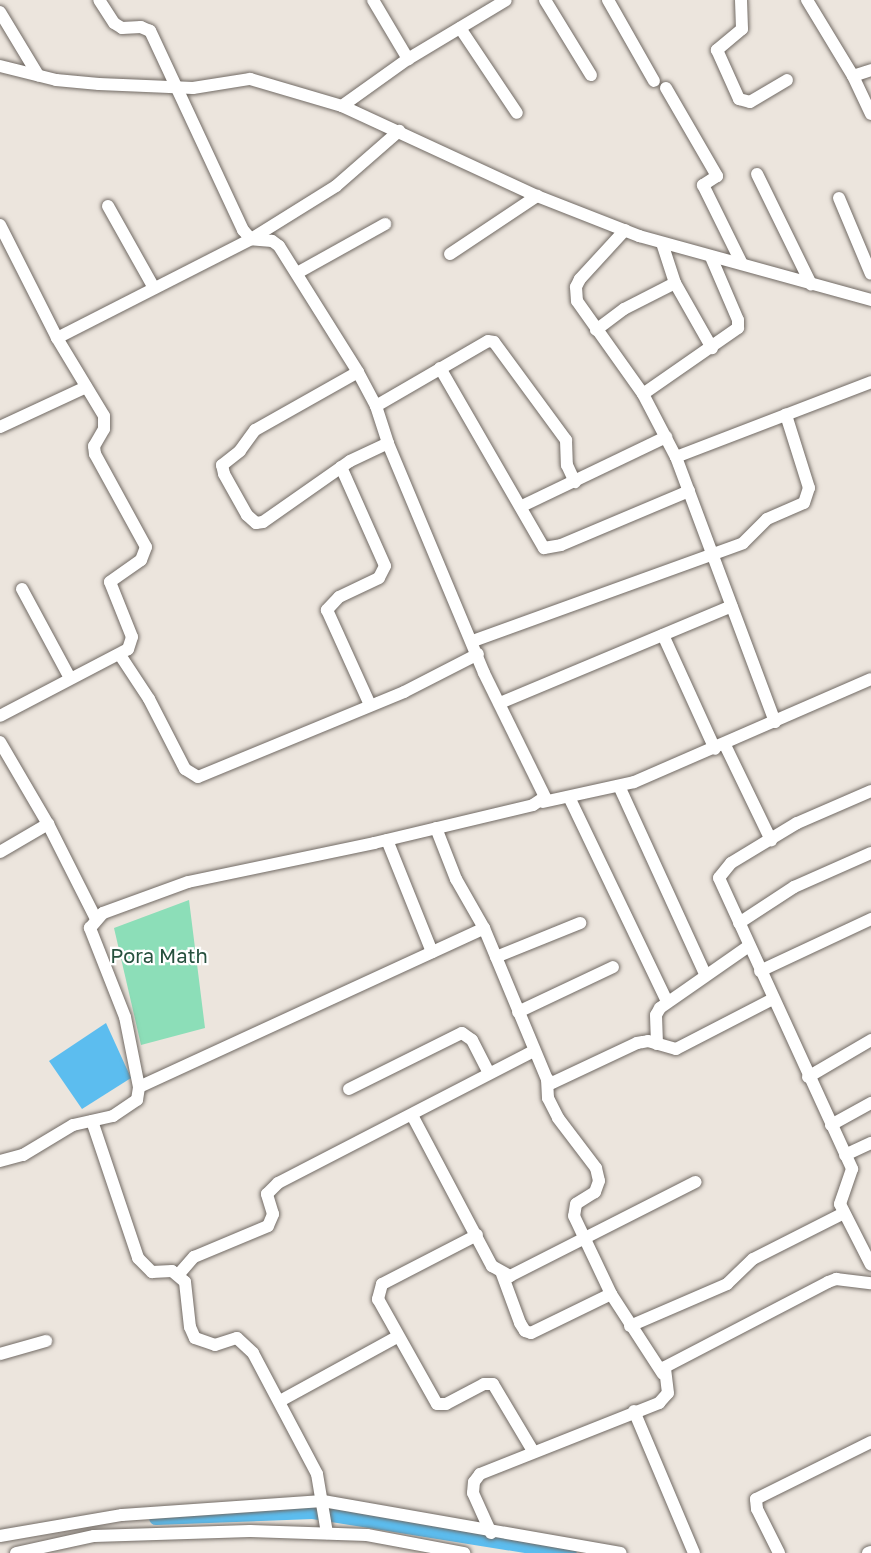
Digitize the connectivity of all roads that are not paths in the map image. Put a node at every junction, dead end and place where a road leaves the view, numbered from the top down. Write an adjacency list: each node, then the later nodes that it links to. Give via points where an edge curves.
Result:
1 (99, 0): 17 (street, via 122,28 141,27 150,32)
2 (373, 0): 10 (street)
3 (506, 0): 9 (street)
4 (545, 0): 14 (street)
5 (608, 0): 33 (street, via 717,176 703,185)
6 (741, 0): 16 (street, via 742,29 717,50 739,99 750,102)
7 (807, 0): 15 (street)
8 (0, 12): 13 (street)
9 (460, 28): 10 (street); 19 (street)
10 (408, 58): 18 (street)
11 (0, 66): 13 (street)
12 (871, 70): 15 (street)
13 (38, 75): 17 (street, via 99,84)
14 (591, 75)
15 (854, 76): 20 (street)
16 (786, 80)
17 (176, 87): 18 (street, via 250,79); 29 (street)
18 (342, 106): 21 (street)
19 (517, 113)
20 (871, 114)
21 (399, 131): 23 (street); 29 (street, via 336,186)
22 (757, 174): 37 (street)
23 (537, 196): 28 (street); 31 (street)
24 (839, 198): 35 (street)
25 (108, 206): 38 (street)
26 (386, 224): 34 (street)
27 (0, 225): 41 (street)
28 (625, 230): 30 (street); 40 (street, via 576,287 578,301)
29 (251, 239): 34 (street, via 272,241); 38 (street)
30 (662, 243): 32 (street); 36 (street)
31 (450, 254)
32 (711, 257): 33 (street); 42 (street, via 738,320 732,335)
33 (741, 262): 37 (street)
34 (297, 273): 44 (street)
35 (871, 274)
36 (675, 283): 40 (street, via 624,309); 42 (street)
37 (811, 284): 39 (street)
38 (154, 288): 41 (street)
39 (871, 300)
40 (596, 330): 47 (street)
41 (57, 338): 46 (street)
42 (712, 348): 47 (street)
43 (440, 368): 48 (street); 55 (street, via 488,341 500,347 566,440 567,465); 57 (street)
44 (357, 372): 48 (street); 54 (street, via 255,430 240,451 222,465 246,516 256,523 276,514)
45 (871, 382): 49 (street)
46 (86, 387): 50 (street); 64 (street, via 105,421 94,446 95,454 146,547 141,560 110,582 133,644)
47 (643, 394): 51 (street)
48 (376, 406): 52 (street)
49 (786, 415): 53 (street); 58 (street, via 803,463 809,497 796,508 767,519 750,540)
50 (0, 427)
51 (666, 437): 53 (street); 55 (street)
52 (388, 443): 54 (street); 62 (street)
53 (676, 457): 56 (street)
54 (341, 467): 68 (street, via 385,566 379,578 339,597 327,610)
55 (575, 482): 57 (street)
56 (689, 491): 57 (street, via 551,548 538,542); 58 (street)
57 (522, 507)
58 (712, 554): 60 (street); 62 (street)
59 (22, 589): 65 (street)
60 (732, 606): 61 (street); 70 (street)
61 (663, 635): 67 (street); 72 (street)
62 (473, 641): 63 (street)
63 (478, 654): 67 (street); 68 (street)
64 (120, 655): 65 (street); 68 (street, via 192,776 206,775)
65 (70, 678): 69 (street)
66 (871, 678): 70 (street)
67 (500, 703): 76 (street, via 545,789)
68 (370, 705)
69 (0, 716)
70 (775, 723): 72 (street)
71 (0, 742): 77 (street)
72 (720, 747): 73 (street); 80 (street)
73 (619, 786): 75 (street); 93 (street)
74 (871, 790): 80 (street, via 797,823)
75 (568, 796): 76 (street); 95 (street)
76 (543, 802): 78 (street)
77 (48, 824): 81 (street); 84 (street)
78 (436, 828): 79 (street); 87 (street, via 456,879)
79 (387, 840): 84 (street, via 188,882); 89 (street)
80 (771, 840): 86 (street, via 731,863 719,878)
81 (0, 852)
82 (871, 853): 86 (street, via 794,887)
83 (871, 919): 92 (street)
84 (96, 920): 103 (street, via 90,928 92,938 125,1017)
85 (580, 923): 90 (street)
86 (739, 923): 88 (street)
87 (484, 928): 89 (street); 90 (street)
88 (749, 946): 92 (street); 93 (street)
89 (432, 952): 103 (street)
90 (496, 957): 96 (street)
91 (613, 967): 96 (street)
92 (760, 971): 94 (street)
93 (705, 974): 95 (street)
94 (773, 999): 98 (street, via 676,1049); 101 (street)
95 (667, 1002): 98 (street, via 656,1015)
96 (518, 1012): 99 (street)
97 (871, 1040): 101 (street)
98 (657, 1044): 102 (street, via 637,1044 558,1082)
99 (534, 1051): 100 (street); 102 (street)
100 (488, 1072): 104 (street, via 472,1040 462,1033); 106 (street)
101 (808, 1077): 108 (street)
102 (547, 1079): 115 (street, via 548,1098 558,1118 596,1168 599,1181 595,1192 573,1209)
103 (139, 1087): 107 (street, via 140,1095 131,1106)
104 (349, 1089)
105 (871, 1103): 108 (street)
106 (413, 1117): 114 (street); 117 (street, via 278,1183 267,1194 273,1214 268,1226 194,1257)
107 (92, 1120): 111 (street, via 73,1125 23,1155); 117 (street, via 138,1258 152,1272)
108 (831, 1125): 110 (street)
109 (871, 1143): 110 (street)
110 (845, 1155): 113 (street, via 852,1178 840,1204)
111 (0, 1161)
112 (695, 1182): 115 (street)
113 (842, 1214): 116 (street); 121 (street, via 753,1259 727,1284)
114 (477, 1235): 118 (street, via 492,1266); 122 (street, via 382,1284 378,1299)
115 (584, 1236): 118 (street, via 528,1269 510,1276); 120 (street)
116 (871, 1265)
117 (179, 1274): 126 (street, via 185,1282 195,1338 215,1345 237,1338 244,1342)
118 (502, 1274): 120 (street, via 520,1323 531,1333)
119 (871, 1282): 125 (street, via 828,1282 665,1367)
120 (611, 1294): 121 (street)
121 (630, 1326): 125 (street)
122 (397, 1337): 126 (street); 129 (street, via 437,1404 446,1404 484,1384 493,1384)
123 (46, 1341): 124 (street)
124 (0, 1354)
125 (663, 1374): 127 (street, via 668,1393 665,1399)
126 (279, 1401): 130 (street, via 317,1474)
127 (634, 1411): 129 (street); 138 (street)
128 (871, 1442): 139 (street, via 756,1499)
129 (533, 1451): 132 (street, via 480,1474 474,1482 473,1493)
130 (323, 1505): 131 (street); 132 (street); 133 (street, via 122,1515)
131 (325, 1529): 134 (street, via 367,1535); 135 (street, via 94,1536)
132 (491, 1533): 137 (street)
133 (0, 1536)
134 (420, 1550): 136 (street)
135 (16, 1553)
136 (464, 1553)
137 (620, 1553)
138 (694, 1553)
139 (779, 1553)

